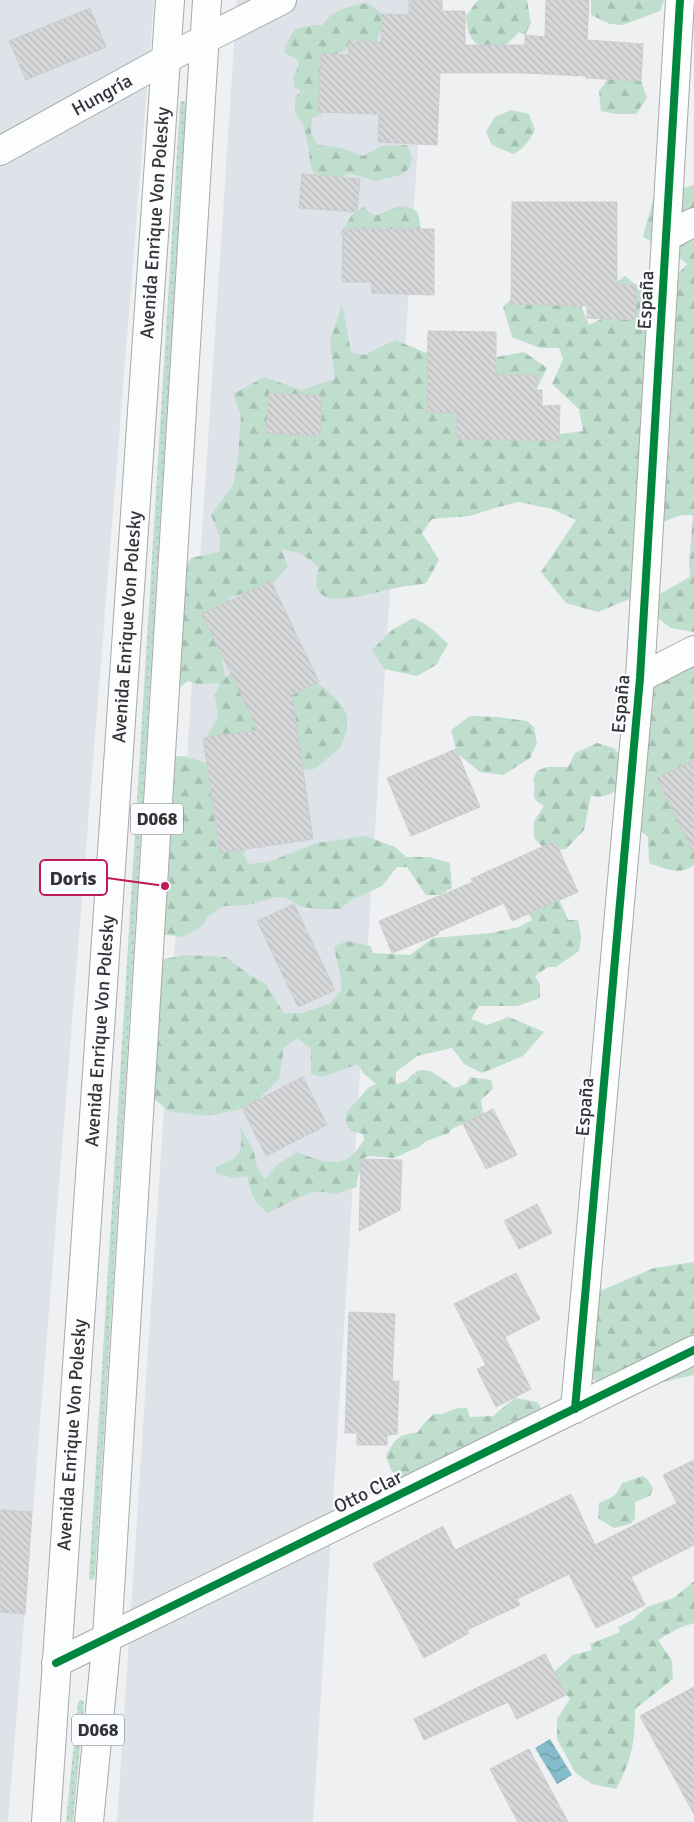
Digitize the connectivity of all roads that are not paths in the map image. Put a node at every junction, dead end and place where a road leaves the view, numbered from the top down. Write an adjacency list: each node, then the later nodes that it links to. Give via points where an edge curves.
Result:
1 (170, 0): 6 (main road, Avenida Enrique Von Polesky / D068)
2 (207, 0): 5 (main road, Avenida Enrique Von Polesky / D068)
3 (282, 0): 5 (main road, Hungría)
4 (680, 0): 9 (main road, España)
5 (205, 40): 6 (main road, Hungría); 14 (main road, Avenida Enrique Von Polesky / D068)
6 (166, 59): 7 (main road, Hungría); 15 (main road, Avenida Enrique Von Polesky / D068)
7 (0, 151)
8 (694, 222): 9 (main road)
9 (666, 237): 11 (main road, España)
10 (694, 650): 11 (main road)
11 (640, 678): 13 (main road, España)
12 (694, 1350): 13 (main road, Otto Clar)
13 (575, 1409): 14 (main road, Otto Clar)
14 (107, 1638): 15 (main road, Otto Clar); 17 (main road, Avenida Enrique Von Polesky / D068)
15 (56, 1663): 16 (main road, Avenida Enrique Von Polesky / D068)
16 (46, 1822)
17 (89, 1822)

